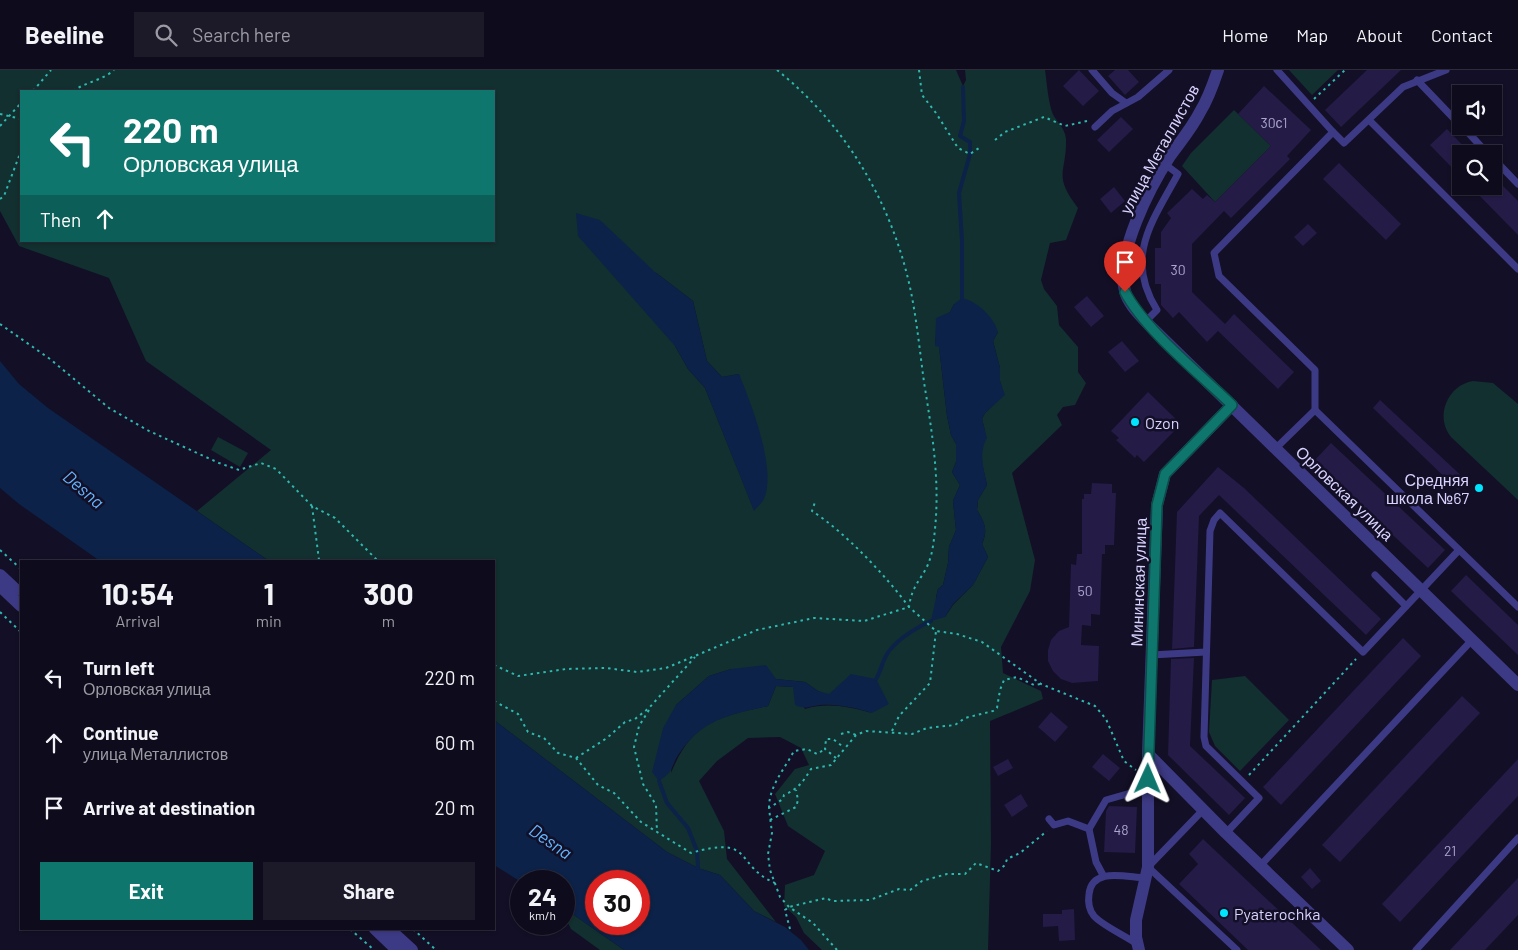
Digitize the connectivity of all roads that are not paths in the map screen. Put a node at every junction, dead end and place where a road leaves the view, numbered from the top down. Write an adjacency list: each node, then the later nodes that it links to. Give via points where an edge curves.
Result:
1 (1092, 70): 7 (lane, via 1112,93)
2 (1169, 70): 7 (lane, via 1138,97)
3 (1218, 70): 14 (street, улица Металлистов, via 1201,112)
4 (1277, 70): 11 (lane)
5 (1446, 70): 6 (lane)
6 (1417, 80): 8 (lane); 9 (lane, via 1403,87)
7 (1126, 103): 10 (lane)
8 (1452, 116)
9 (1369, 120): 11 (lane, via 1344,143); 17 (lane)
10 (1095, 127)
11 (1334, 132): 20 (lane, via 1214,252 1219,276 1315,370)
12 (1470, 135): 13 (lane)
13 (1480, 145)
14 (1166, 165): 18 (street, улица Металлистов, via 1135,227 1124,260 1125,292 1133,307); 18 (lane, via 1178,174 1146,236 1140,267 1146,293 1156,310)
15 (1502, 167): 16 (lane)
16 (1518, 184)
17 (1518, 269)
18 (1148, 323): 19 (street, Орловская улица)
19 (1232, 405): 21 (street, Орловская улица); 33 (street, Мининская улица, via 1165,474 1157,505)
20 (1315, 410): 21 (lane); 22 (lane)
21 (1276, 448): 26 (street, Орловская улица)
22 (1459, 550): 26 (lane); 30 (lane)
23 (1375, 575): 29 (lane)
24 (0, 576): 27 (street)
25 (0, 586): 28 (street)
26 (1421, 589): 29 (lane); 31 (street, Орловская улица)
27 (20, 594)
28 (20, 605)
29 (1406, 606): 32 (lane, via 1363,652 1220,513 1210,531)
30 (1518, 607)
31 (1472, 640): 34 (street, Орловская улица); 42 (lane)
32 (1206, 652): 33 (lane); 40 (lane, via 1206,746 1259,798)
33 (1151, 655): 35 (street, Мининская улица)
34 (1518, 685)
35 (1148, 754): 36 (street, Мининская улица); 37 (street)
36 (1148, 783): 39 (lane, via 1106,800); 43 (street, Мининская улица)
37 (1203, 810): 40 (street); 43 (lane)
38 (1052, 822): 39 (lane, via 1068,821)
39 (1089, 828): 44 (lane)
40 (1226, 833): 42 (street)
41 (1518, 838): 52 (lane)
42 (1260, 866): 51 (street)
43 (1146, 873): 44 (lane); 47 (street, Мининская улица, via 1136,920); 50 (lane)
44 (1102, 875): 47 (lane, via 1096,878 1089,891 1088,903 1094,916)
45 (376, 930): 48 (street)
46 (390, 930): 49 (street)
47 (1138, 947)
48 (397, 950)
49 (412, 950)
50 (1237, 950)
51 (1348, 950)
52 (1416, 950)

